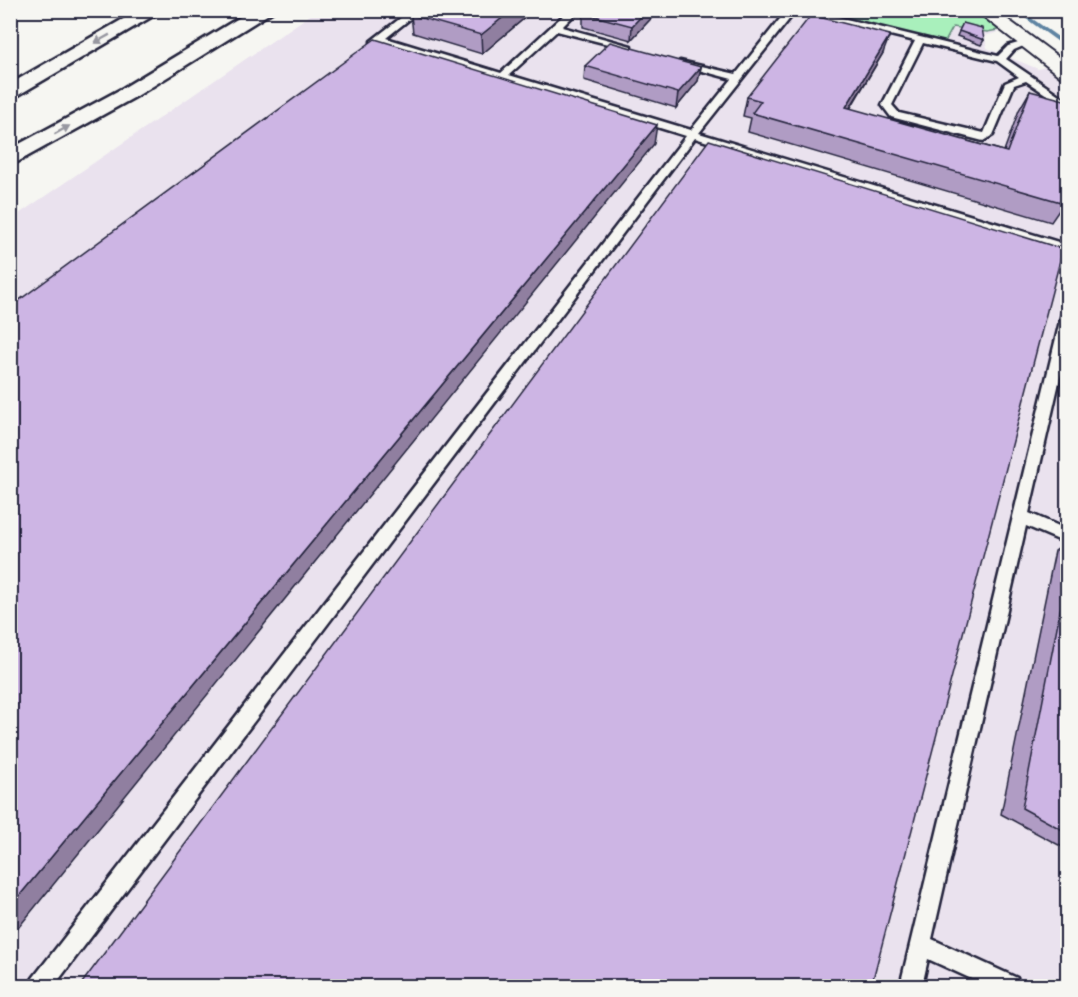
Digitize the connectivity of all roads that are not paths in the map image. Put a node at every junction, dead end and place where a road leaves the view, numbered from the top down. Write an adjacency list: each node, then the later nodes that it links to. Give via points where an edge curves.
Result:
1 (154, 10): 23 (main road, one-way to 23)
2 (266, 10): 26 (main road, one-way to 2)
3 (417, 10): 11 (lane)
4 (575, 10): 9 (lane)
5 (794, 10): 7 (lane); 22 (lane)
6 (983, 10): 14 (street)
7 (825, 18): 8 (lane); 10 (lane)
8 (819, 27)
9 (556, 28): 15 (lane); 20 (lane)
10 (883, 31): 12 (lane); 13 (lane)
11 (380, 39): 16 (lane); 20 (lane)
12 (920, 40): 18 (lane); 21 (lane, via 887,105 895,116 982,138 988,135 1010,83)
13 (877, 41)
14 (1026, 42): 18 (lane, via 1011,48); 19 (street)
15 (636, 50)
16 (361, 53)
17 (670, 59): 22 (lane)
18 (1000, 59): 21 (lane)
19 (1068, 73)
20 (503, 76): 25 (lane)
21 (1028, 77): 24 (lane)
22 (738, 78): 25 (lane)
23 (10, 94)
24 (1068, 106)
25 (693, 134): 27 (lane); 32 (lane)
26 (10, 159)
27 (1068, 249)
28 (1068, 313): 29 (lane)
29 (1020, 516): 30 (lane); 31 (lane)
30 (1068, 537)
31 (921, 944): 33 (lane); 34 (lane)
32 (41, 987)
33 (910, 987)
34 (1009, 987)

